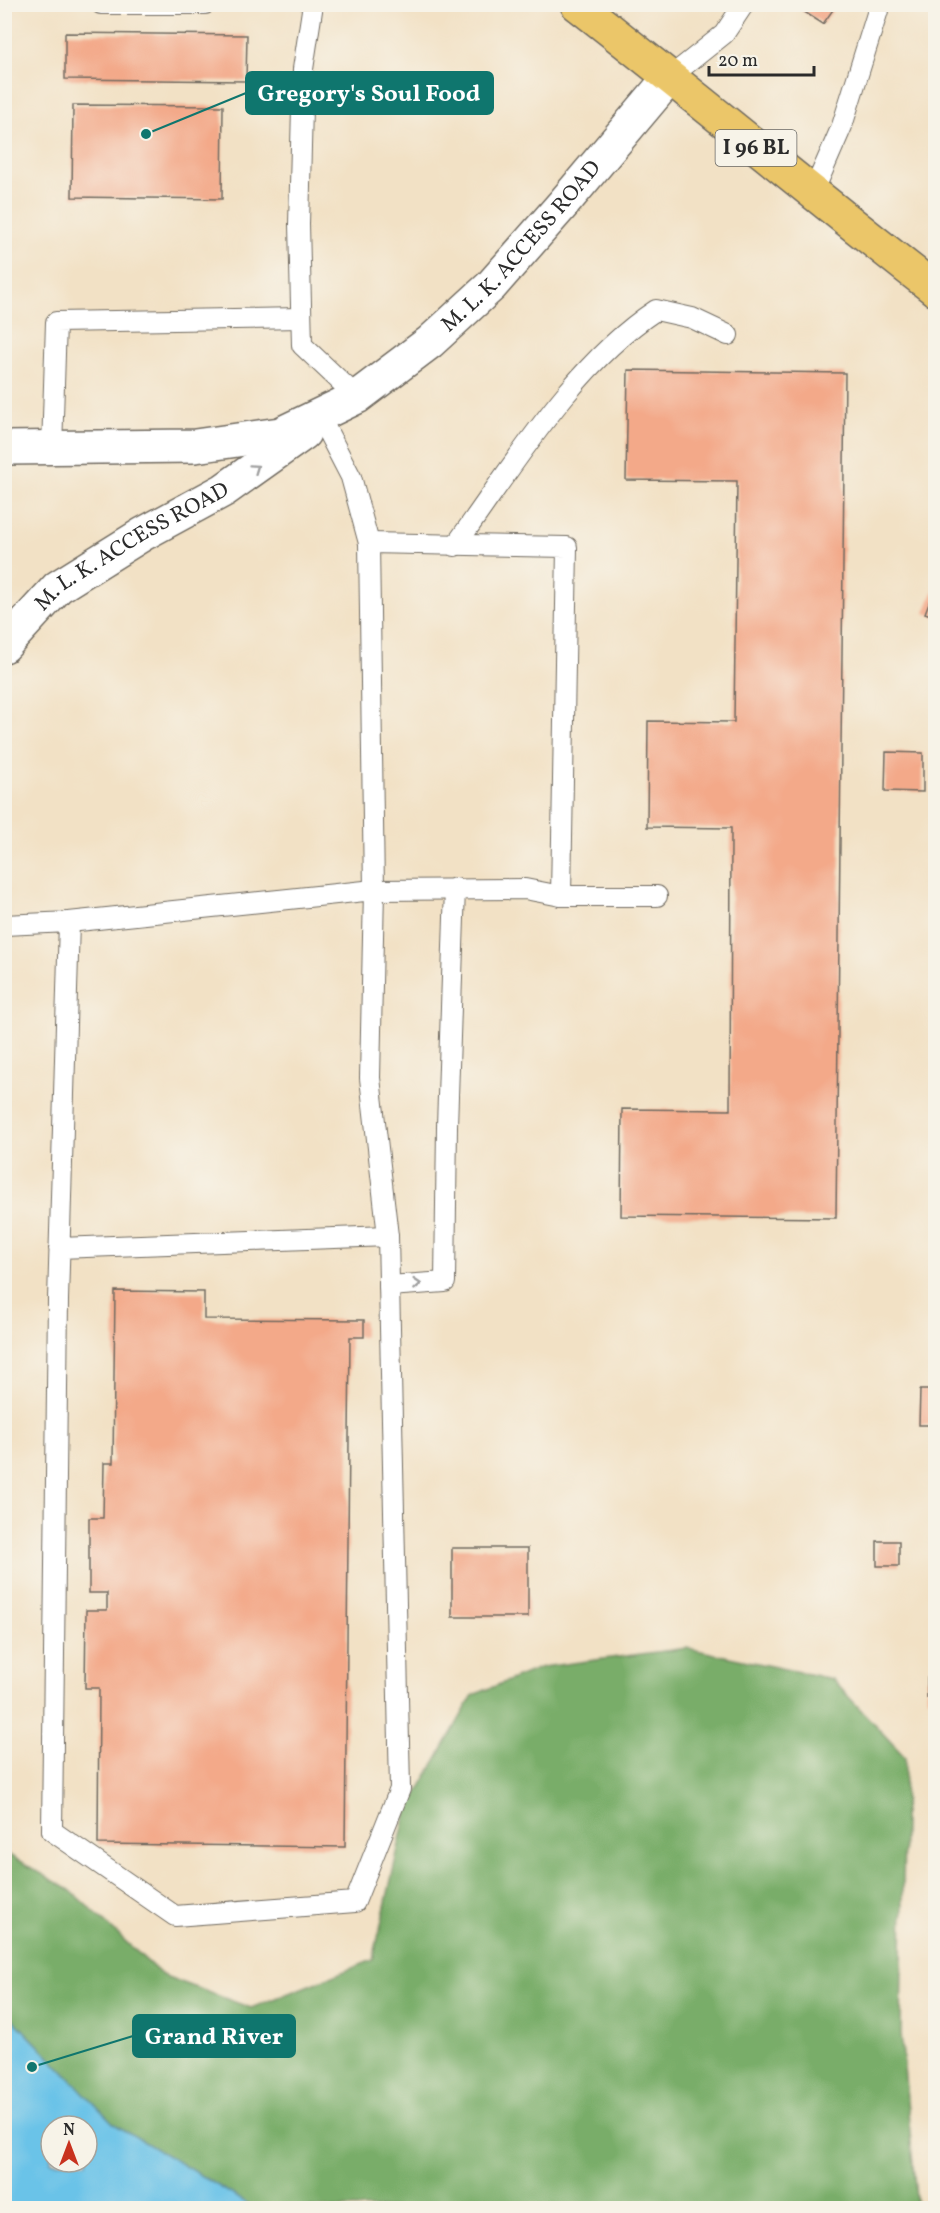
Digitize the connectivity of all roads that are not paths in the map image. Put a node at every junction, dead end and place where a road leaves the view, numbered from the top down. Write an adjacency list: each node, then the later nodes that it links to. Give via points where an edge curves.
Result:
1 (101, 4): 2 (lane)
2 (205, 4)
3 (313, 4): 10 (lane, via 303,69)
4 (577, 4): 7 (main road, I 96 BL)
5 (744, 4): 7 (lane, via 724,34)
6 (880, 4): 8 (lane, via 842,126)
7 (670, 76): 8 (main road, I 96 BL); 12 (street, M. L. K. ACCESS ROAD, via 491,286 430,342)
8 (812, 195): 9 (main road, I 96 BL)
9 (936, 290)
10 (301, 318): 12 (lane, via 302,345); 15 (lane, via 56,322)
11 (728, 335): 17 (lane, via 692,318 656,310 635,324 566,392)
12 (357, 397): 13 (street, M. L. K. ACCESS ROAD); 15 (street, M. L. K. ACCESS ROAD, via 280,434 195,446)
13 (321, 421): 16 (lane, via 351,477); 18 (street, M. L. K. ACCESS ROAD, one-way to 13, via 58,586 224,490)
14 (4, 448): 15 (street, M. L. K. ACCESS ROAD)
15 (52, 449)
16 (369, 543): 17 (lane); 20 (lane)
17 (455, 546): 21 (lane, via 567,547)
18 (4, 646)
19 (455, 888): 20 (lane); 21 (lane, via 525,889); 27 (lane, one-way to 19, via 445,1282)
20 (374, 890): 23 (lane); 25 (lane, via 370,1078)
21 (561, 896): 22 (lane)
22 (657, 896)
23 (69, 922): 24 (lane); 26 (lane)
24 (4, 925)
25 (388, 1236): 26 (lane); 27 (lane)
26 (59, 1248): 27 (lane, via 52,1831 175,1916 355,1902 400,1789)
27 (389, 1286)

